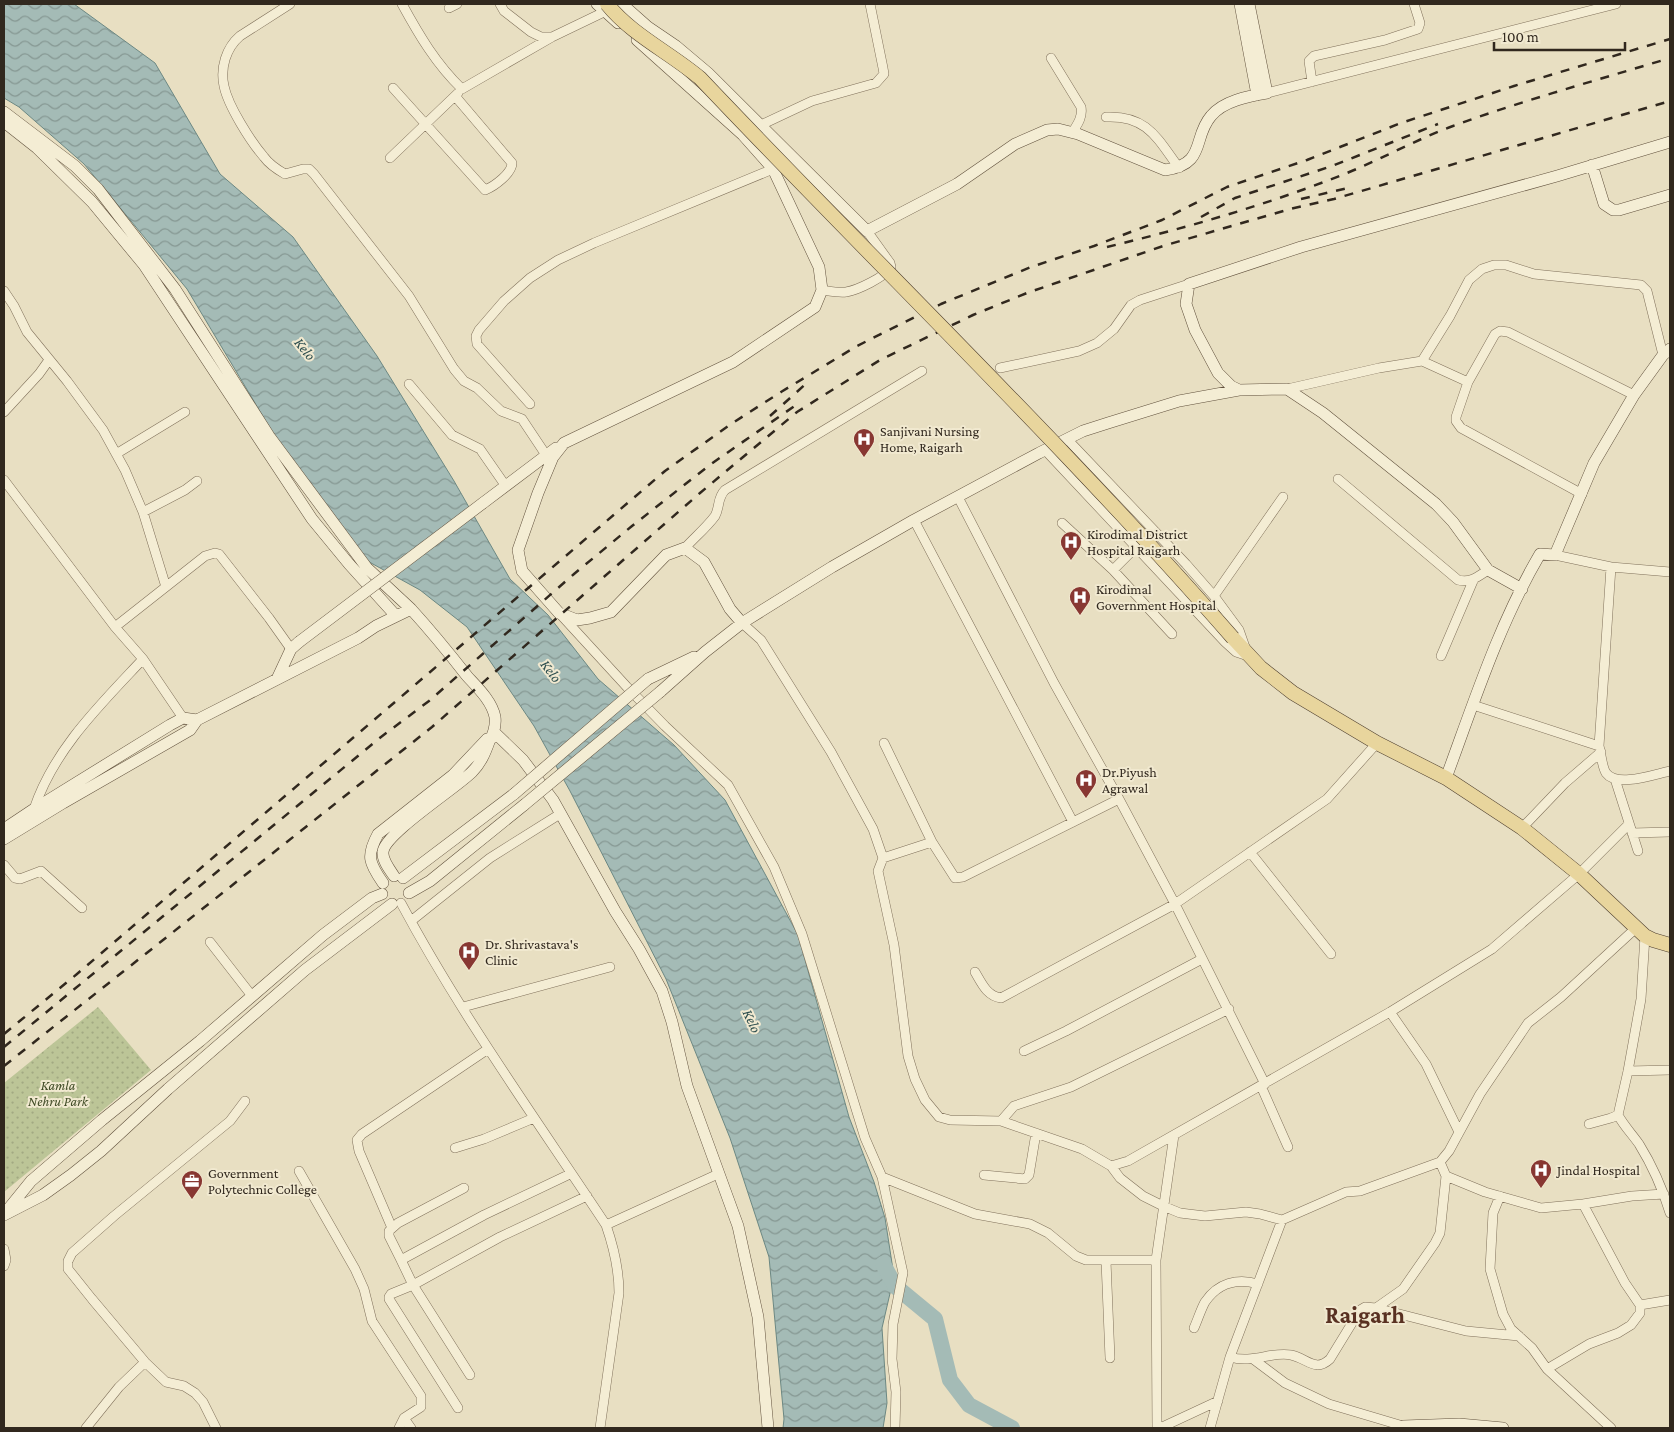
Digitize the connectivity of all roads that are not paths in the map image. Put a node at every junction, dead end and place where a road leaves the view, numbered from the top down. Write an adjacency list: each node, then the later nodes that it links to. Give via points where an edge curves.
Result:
1 (290, 4): 50 (street, via 240,36 227,54 224,86 246,132 264,159 285,174 303,169 314,174 409,296 454,369 501,411 522,418)
2 (402, 4): 15 (street)
3 (500, 4): 11 (street, via 504,11 531,32 540,37)
4 (622, 4): 20 (street, via 708,73)
5 (870, 4): 20 (street, via 884,74 882,78 876,83 812,101)
6 (1240, 4): 16 (street)
7 (1249, 4): 16 (street)
8 (1414, 4): 13 (street, via 1420,23 1418,29 1314,56 1309,61)
9 (1616, 4): 13 (street)
10 (603, 6): 11 (street); 27 (street, via 742,135); 80 (main road, bridge, via 700,78 1051,439)
11 (552, 37): 15 (street)
12 (1050, 58): 22 (street, via 1082,112)
13 (1312, 82): 16 (street)
14 (393, 88): 21 (street)
15 (458, 92): 21 (street); 21 (street, via 512,163 511,169 485,190)
16 (1262, 94): 26 (street, via 1230,103 1212,115 1205,124 1193,156)
17 (4, 112): 72 (street, via 75,166 98,188 175,289 269,436 367,568)
18 (1106, 117): 26 (street, via 1121,116 1147,127)
19 (4, 122): 74 (street, via 37,148 92,202 144,265 312,519)
20 (761, 125): 29 (street)
21 (426, 126): 24 (street)
22 (1072, 133): 26 (street, via 1165,170); 29 (street, via 1058,129 1035,134 957,184)
23 (1670, 142): 25 (street)
24 (390, 158)
25 (1592, 165): 28 (street, via 1604,204 1612,210); 30 (street, via 1301,247)
26 (1179, 168)
27 (773, 169): 31 (street, via 819,267); 43 (street, via 558,260 530,278 504,301 479,330 477,344)
28 (1670, 194)
29 (867, 231): 31 (street, via 890,263 889,271 846,292)
30 (1189, 284): 36 (street, via 1131,305 1114,329 1097,343 1079,351); 41 (street, via 1186,304 1195,330 1218,374)
31 (822, 290): 47 (street, via 814,307 734,362)
32 (4, 291): 34 (street, via 27,332)
33 (1667, 352): 35 (street, via 1647,291 1642,285 1534,274 1506,265 1494,265 1482,269 1469,280); 42 (street)
34 (49, 360): 44 (street); 49 (street, via 103,430)
35 (1422, 361): 38 (street); 40 (street)
36 (1000, 368)
37 (922, 371): 62 (street, via 725,490 719,498 714,517)
38 (1468, 382): 42 (street, via 1495,334 1500,331 1508,332); 55 (street, via 1456,417 1460,428)
39 (408, 384): 53 (street, via 452,435 480,449)
40 (1287, 389): 41 (street); 66 (street, via 1337,424 1436,504)
41 (1239, 390): 46 (street, via 1179,401)
42 (1634, 395): 55 (street, via 1594,464)
43 (530, 404)
44 (4, 412)
45 (185, 412): 49 (street)
46 (1067, 439): 48 (street); 71 (street)
47 (564, 443): 50 (street); 73 (street, via 552,457 518,550 522,571)
48 (1046, 450): 56 (street); 61 (street)
49 (116, 454): 58 (street)
50 (546, 455): 53 (street)
51 (1338, 479): 68 (street, via 1458,580)
52 (197, 481): 58 (street)
53 (505, 485): 78 (street, bridge)
54 (5, 486): 76 (street)
55 (1582, 494): 63 (street)
56 (958, 497): 59 (street); 94 (street, via 1054,683)
57 (1283, 497): 71 (street)
58 (143, 512): 69 (street)
59 (914, 520): 75 (street); 97 (street)
60 (1062, 523): 65 (street)
61 (1136, 547): 65 (street); 80 (street, via 1225,642 1236,652)
62 (685, 548): 73 (street, via 666,555 611,612 577,620); 75 (street, via 704,562 730,609)
63 (1555, 555): 64 (street); 70 (street, via 1540,554)
64 (1611, 566): 67 (street); 90 (street)
65 (1113, 570): 77 (street)
66 (1488, 570): 68 (street); 70 (street)
67 (1670, 572)
68 (1473, 580): 81 (street)
69 (166, 587): 76 (street); 78 (street, via 205,556 215,552)
70 (1522, 589): 84 (street)
71 (1214, 596): 80 (street, via 1239,630)
72 (411, 609): 74 (street); 87 (street, via 486,699 495,716)
73 (559, 613): 150 (street, via 633,694 728,785 774,867 802,934 865,1138)
74 (396, 616): 83 (street)
75 (742, 623): 79 (street); 107 (street, via 761,640 831,752 873,829)
76 (115, 627): 82 (street)
77 (1172, 634)
78 (295, 646): 83 (street)
79 (705, 652): 110 (street, bridge, via 648,679 514,794); 112 (street, bridge, via 524,805 430,881)
80 (1248, 656): 89 (main road, via 1293,693)
81 (1440, 656)
82 (143, 659): 85 (street); 95 (street, via 71,741 40,789)
83 (277, 679): 86 (street)
84 (1473, 705): 90 (street); 92 (street)
85 (184, 718): 86 (street); 95 (street)
86 (197, 720): 103 (street, via 190,730)
87 (494, 732): 96 (street, via 523,760); 110 (street, via 473,771 386,843 383,852 385,862); 111 (street, via 453,774 378,834 370,847 370,859)
88 (884, 742): 104 (street)
89 (1377, 744): 92 (main road); 106 (street, via 1327,799)
90 (1600, 749): 93 (street, via 1606,772); 99 (street)
91 (1670, 771): 93 (street, via 1627,780)
92 (1446, 778): 99 (main road)
93 (1615, 779): 98 (street)
94 (1119, 799): 97 (street); 114 (street)
95 (34, 809): 100 (street)
96 (560, 814): 116 (street, via 490,858); 147 (street, via 662,991 687,1086)
97 (1073, 822): 104 (street, via 959,878 954,878)
98 (1629, 824): 102 (street); 109 (street)
99 (1522, 828): 109 (main road)
100 (4, 829)
101 (1670, 832): 102 (street)
102 (1632, 833): 105 (street)
103 (4, 840)
104 (932, 842): 107 (street)
105 (1638, 851)
106 (1250, 852): 114 (street); 120 (street)
107 (883, 858): 136 (street, via 878,872 894,945 908,1056 914,1079 939,1117)
108 (4, 864): 115 (street, via 15,878 20,879 40,870)
109 (1579, 874): 117 (main road); 127 (street, via 1492,948)
110 (399, 877): 111 (street, via 388,878); 112 (street, via 408,883)
111 (382, 888): 113 (street, via 385,900); 124 (street)
112 (409, 893): 113 (street, via 406,899)
113 (396, 903): 116 (street); 159 (street, via 305,970 72,1175 43,1195)
114 (1175, 904): 121 (street); 123 (street, via 1001,998 988,993)
115 (82, 908)
116 (411, 921): 125 (street)
117 (1641, 932): 119 (main road); 131 (street, via 1641,999); 138 (street, via 1528,1023 1480,1094)
118 (210, 942): 124 (street)
119 (1670, 945)
120 (1331, 954)
121 (1202, 959): 126 (street); 129 (street)
122 (610, 967): 125 (street)
123 (975, 972)
124 (252, 996): 159 (street, via 30,1181)
125 (464, 1008): 128 (street)
126 (1229, 1009): 132 (street); 136 (street, via 1071,1087 1014,1106)
127 (1390, 1012): 132 (street); 138 (street, via 1426,1064)
128 (488, 1049): 135 (street); 162 (street, via 357,1140 358,1151)
129 (1024, 1051)
130 (1670, 1070): 131 (street)
131 (1628, 1071): 134 (street)
132 (1263, 1085): 140 (street); 141 (street)
133 (245, 1101): 178 (street, via 230,1121 114,1216 72,1253 68,1262 68,1269)
134 (1618, 1114): 137 (street); 153 (street, via 1639,1144)
135 (534, 1118): 142 (street, via 484,1140); 146 (street)
136 (1000, 1121): 139 (street)
137 (1589, 1124)
138 (1460, 1132): 143 (street)
139 (1036, 1133): 144 (street, via 1082,1149); 148 (street, via 1029,1175 1024,1179)
140 (1174, 1135): 144 (street, via 1128,1161); 157 (street)
141 (1288, 1147)
142 (455, 1148)
143 (1440, 1162): 149 (street); 160 (street, via 1360,1191 1346,1192)
144 (1111, 1166): 157 (street, via 1120,1178)
145 (299, 1171): 183 (street, via 355,1269 364,1288 372,1321 421,1396 421,1407)
146 (570, 1174): 154 (street); 164 (street)
147 (718, 1174): 161 (street); 190 (street, via 738,1226 758,1317)
148 (984, 1175)
149 (1446, 1176): 155 (street); 172 (street, via 1440,1233 1403,1289)
150 (882, 1177): 166 (street, via 976,1214 1030,1224 1076,1256); 191 (street, via 903,1274 893,1324)
151 (1670, 1183): 153 (street)
152 (464, 1188): 162 (street)
153 (1663, 1192): 156 (street); 158 (street)
154 (587, 1196): 161 (street); 169 (street, via 500,1237)
155 (1500, 1196): 156 (street, via 1541,1208); 174 (street, via 1494,1214 1490,1269 1503,1314 1510,1328)
156 (1583, 1204): 171 (street)
157 (1164, 1206): 160 (street, via 1180,1213 1206,1216 1246,1212); 165 (street)
158 (1670, 1213)
159 (4, 1215)
160 (1282, 1220): 168 (street)
161 (606, 1225): 189 (street, via 619,1274 619,1293)
162 (392, 1228): 164 (street, via 389,1236)
163 (4, 1249): 167 (street)
164 (401, 1260): 169 (street)
165 (1156, 1260): 166 (street); 192 (street)
166 (1106, 1261): 176 (street)
167 (4, 1266)
168 (1258, 1284): 173 (street, via 1239,1280 1216,1290 1205,1302); 175 (street)
169 (413, 1285): 180 (street); 182 (street, via 391,1294 390,1299)
170 (1670, 1300): 171 (street)
171 (1640, 1305): 179 (street, via 1640,1313 1631,1325 1589,1344)
172 (1376, 1308): 174 (street, via 1466,1331); 177 (street, via 1360,1310 1324,1364 1319,1366 1292,1355)
173 (1194, 1328)
174 (1519, 1336): 179 (street)
175 (1230, 1357): 177 (street); 181 (street)
176 (1110, 1358)
177 (1253, 1359): 184 (street, via 1285,1383 1329,1404)
178 (145, 1362): 185 (street, via 119,1387); 186 (street, via 166,1382 184,1386 195,1393)
179 (1547, 1369): 195 (street)
180 (470, 1375)
181 (1218, 1401): 192 (street); 193 (street)
182 (458, 1408)
183 (404, 1418): 187 (street); 188 (street)
184 (1403, 1427): 194 (street, via 1459,1424)
185 (86, 1428)
186 (216, 1428)
187 (399, 1428)
188 (411, 1428)
189 (600, 1428)
190 (768, 1428)
191 (895, 1428)
192 (1159, 1428)
193 (1210, 1428)
194 (1503, 1428)
195 (1610, 1428)

